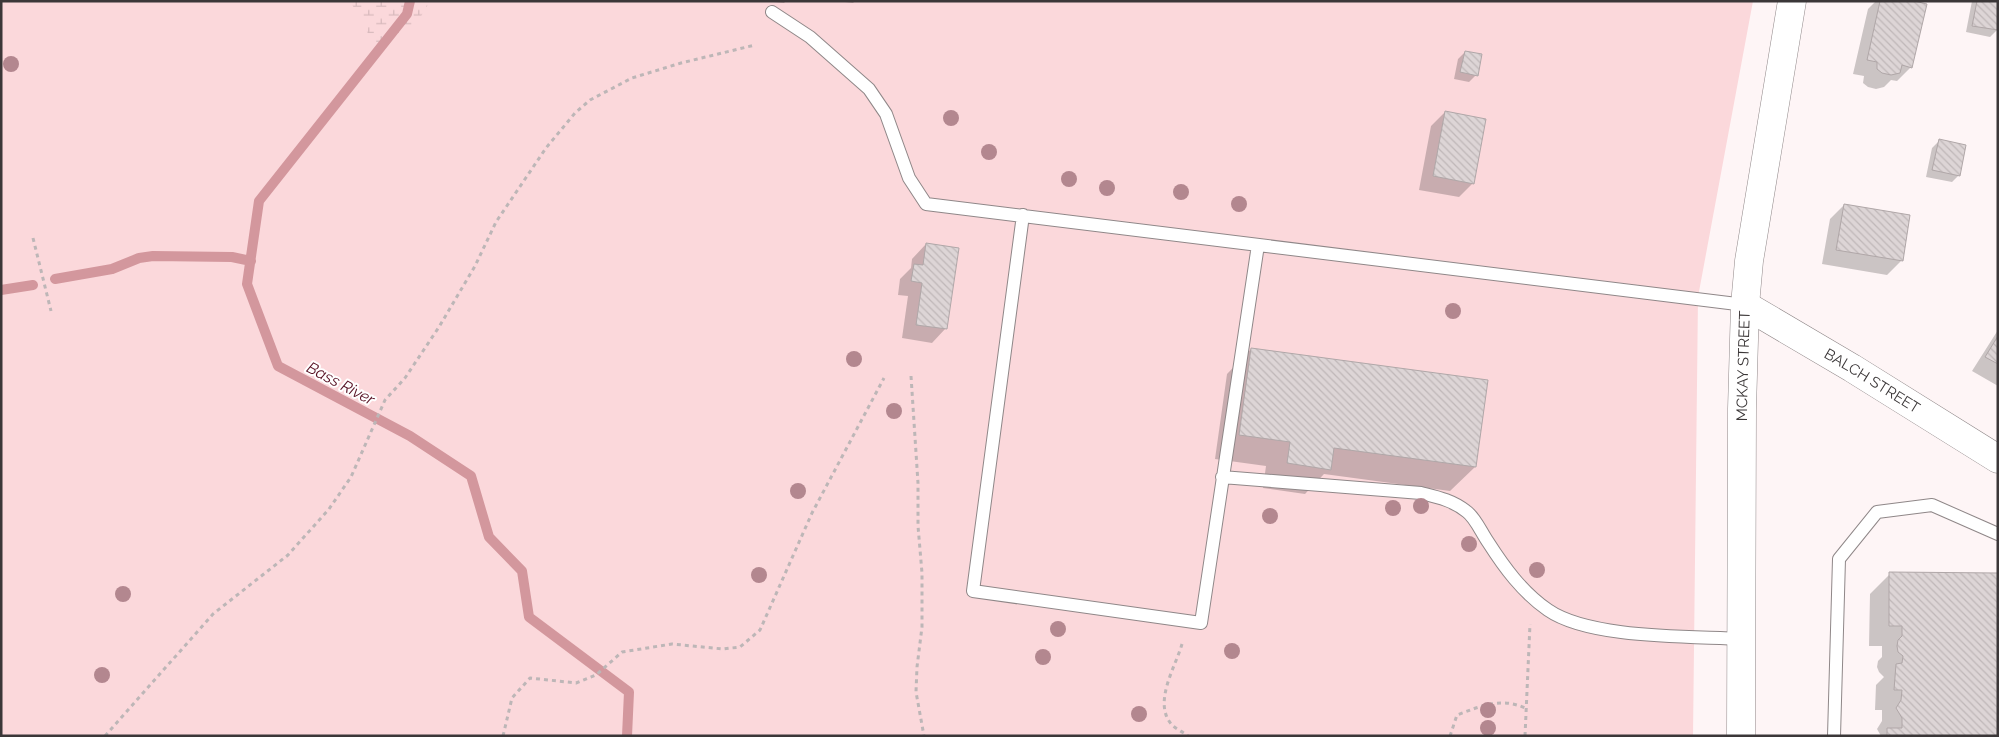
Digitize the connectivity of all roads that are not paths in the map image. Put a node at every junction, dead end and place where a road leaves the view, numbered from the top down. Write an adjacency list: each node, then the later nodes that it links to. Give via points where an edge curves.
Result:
1 (1792, 1): 5 (main road, MCKAY STREET, via 1749,261)
2 (772, 12): 3 (lane, via 810,37 868,89 886,114 909,178 926,204)
3 (1023, 216): 4 (lane); 7 (lane, via 973,591 1201,623)
4 (1258, 245): 5 (lane); 7 (lane)
5 (1745, 305): 6 (main road, BALCH STREET); 9 (main road, MCKAY STREET)
6 (1998, 459)
7 (1222, 476): 9 (lane, via 1421,493 1452,501 1468,512 1513,578 1548,610 1568,620 1592,627 1638,633)
8 (1998, 534): 11 (lane, via 1932,505 1877,512 1872,518 1839,559)
9 (1742, 639): 10 (main road, MCKAY STREET)
10 (1741, 736)
11 (1834, 736)

